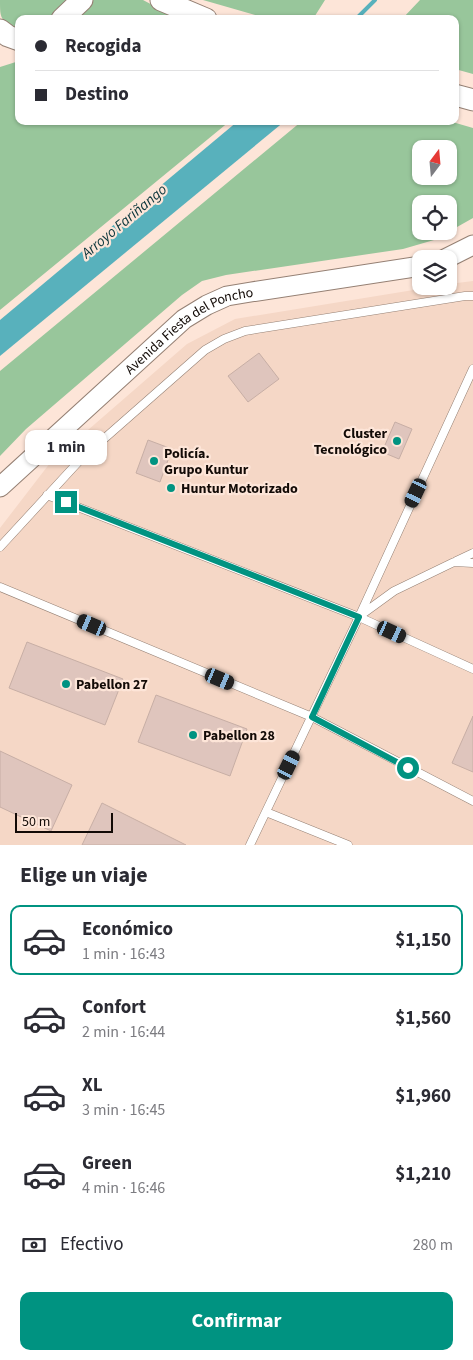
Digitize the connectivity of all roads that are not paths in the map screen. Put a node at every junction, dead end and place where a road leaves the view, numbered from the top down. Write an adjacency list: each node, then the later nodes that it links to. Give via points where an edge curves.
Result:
1 (82, 0): 3 (main road)
2 (161, 0): 4 (main road)
3 (66, 15)
4 (197, 15)
5 (0, 30): 6 (main road)
6 (15, 40)
7 (15, 43): 8 (main road)
8 (0, 49)
9 (459, 96): 10 (main road)
10 (473, 100)
11 (473, 244): 12 (street)
12 (457, 253)
13 (412, 267): 16 (street, Avenida Fiesta del Poncho, via 227,296 207,304 184,319)
14 (473, 296): 17 (lane, via 245,331 224,339 205,350 88,453)
15 (473, 369): 23 (lane)
16 (0, 487)
17 (47, 495): 18 (lane); 23 (lane)
18 (0, 547)
19 (473, 554): 20 (lane)
20 (454, 562): 21 (lane); 23 (lane, via 394,591)
21 (473, 563)
22 (0, 587): 25 (lane)
23 (359, 617): 24 (lane); 25 (lane)
24 (473, 669)
25 (312, 717): 26 (lane); 27 (lane)
26 (473, 801)
27 (266, 812): 28 (lane); 29 (lane)
28 (250, 845)
29 (348, 845)

